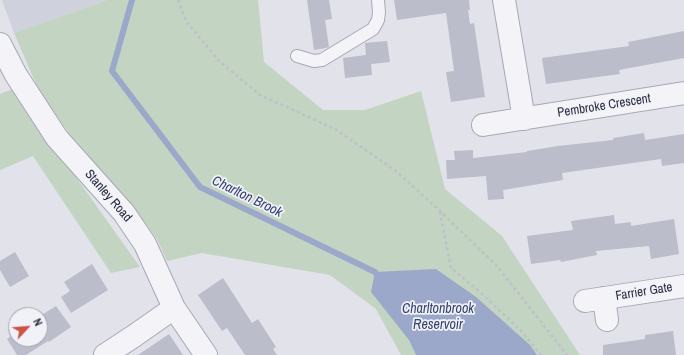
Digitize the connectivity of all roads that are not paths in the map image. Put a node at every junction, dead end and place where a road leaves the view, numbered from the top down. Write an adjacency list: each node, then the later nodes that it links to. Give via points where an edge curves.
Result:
1 (378, 0): 4 (lane, via 378,20 373,29 322,60 314,61)
2 (504, 0): 6 (street)
3 (0, 44): 9 (street, Stanley Road, via 16,75 57,138 124,213 145,244)
4 (297, 56)
5 (684, 93): 6 (street, Pembroke Crescent)
6 (524, 119): 7 (street, Pembroke Crescent)
7 (483, 125)
8 (684, 286): 10 (street, Farrier Gate, via 594,300)
9 (174, 308): 11 (street); 12 (street, Stanley Road)
10 (607, 320)
11 (105, 355)
12 (206, 355)

